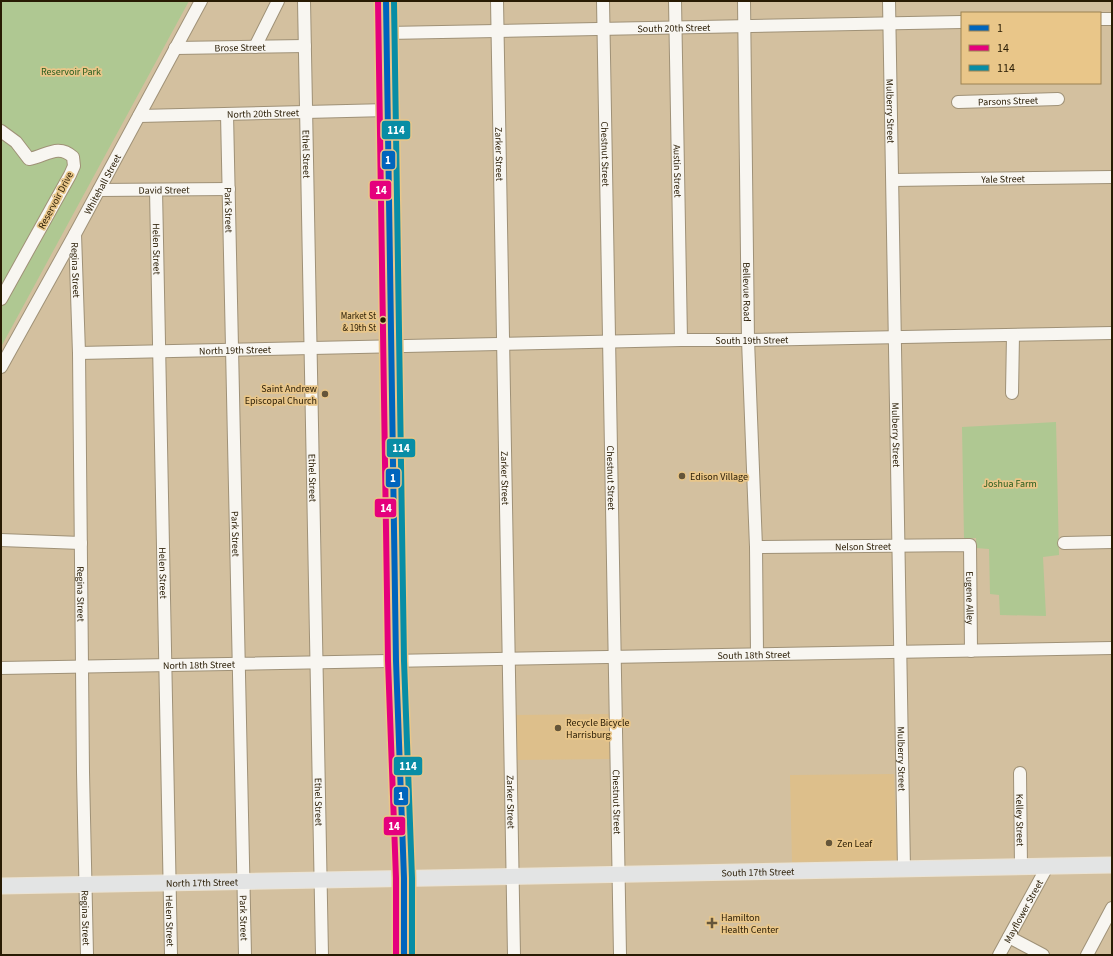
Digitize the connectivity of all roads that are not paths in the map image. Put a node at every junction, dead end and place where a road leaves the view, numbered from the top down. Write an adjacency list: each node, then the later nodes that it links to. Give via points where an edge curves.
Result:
1 (201, 1): 21 (street, Whitehall Street)
2 (278, 1): 20 (street)
3 (304, 1): 19 (street, Ethel Street)
4 (386, 1): 18 (main road)
5 (497, 1): 17 (street, Zarker Street)
6 (603, 1): 16 (street, Chestnut Street)
7 (675, 1): 15 (street, Austin Street)
8 (744, 1): 14 (street, Bellevue Road)
9 (889, 1): 13 (street, Mulberry Street)
10 (1101, 19): 11 (street)
11 (1112, 19)
12 (961, 22): 13 (street, South 20th Street)
13 (890, 23): 14 (street, South 20th Street); 30 (street, Mulberry Street)
14 (744, 26): 15 (street, South 20th Street); 40 (street, Bellevue Road)
15 (676, 28): 16 (street, South 20th Street); 39 (street, Austin Street)
16 (604, 29): 17 (street, South 20th Street); 41 (street, Chestnut Street)
17 (498, 31): 18 (street, South 20th Street); 42 (street, Zarker Street)
18 (387, 33): 24 (main road)
19 (305, 46): 20 (street, Brose Street); 25 (street, Ethel Street)
20 (255, 47): 21 (street, Brose Street)
21 (175, 48): 27 (street, Whitehall Street)
22 (1058, 99): 23 (street, Parsons Street)
23 (958, 102)
24 (388, 110): 25 (street, North 20th Street); 43 (main road)
25 (306, 112): 26 (street, North 20th Street); 44 (street, Ethel Street)
26 (227, 114): 27 (street, North 20th Street); 31 (street, Park Street)
27 (139, 116): 32 (street, Whitehall Street)
28 (1, 131): 35 (street, Reservoir Drive, via 16,142 29,159 57,150 67,151 73,157 74,166)
29 (1112, 177): 30 (street, Yale Street)
30 (893, 180): 38 (street, Mulberry Street)
31 (229, 189): 33 (street, David Street); 45 (street, Park Street)
32 (99, 190): 33 (street, David Street); 34 (street, Whitehall Street)
33 (156, 190): 46 (street, Helen Street)
34 (75, 234): 47 (street, Regina Street); 48 (street, Whitehall Street)
35 (1, 299)
36 (1112, 333): 37 (street, South 19th Street)
37 (1012, 335): 38 (street, South 19th Street); 49 (street)
38 (895, 337): 40 (street, South 19th Street); 54 (street, Mulberry Street)
39 (681, 340): 40 (street, South 19th Street); 41 (street, South 19th Street)
40 (748, 340): 56 (street, Bellevue Road)
41 (610, 342): 42 (street, South 19th Street); 61 (street, Chestnut Street)
42 (503, 344): 43 (street, South 19th Street); 62 (street, Zarker Street)
43 (391, 346): 44 (street, North 19th Street); 63 (main road)
44 (311, 348): 45 (street, North 19th Street); 64 (street, Ethel Street)
45 (232, 350): 46 (street, North 19th Street); 65 (street, Park Street)
46 (159, 352): 47 (street, North 19th Street); 66 (street, Helen Street)
47 (79, 353): 52 (street, Regina Street)
48 (1, 367)
49 (1012, 393)
50 (1, 540): 52 (street)
51 (1112, 542): 53 (street)
52 (81, 543): 67 (street, Regina Street)
53 (1064, 543)
54 (898, 545): 55 (street, Nelson Street); 56 (street, Nelson Street); 59 (street, Mulberry Street)
55 (970, 545): 58 (street, Eugene Alley)
56 (756, 547): 60 (street, Bellevue Road)
57 (1112, 648): 58 (street, South 18th Street)
58 (971, 650): 59 (street, South 18th Street)
59 (900, 652): 60 (street, South 18th Street); 73 (street, Mulberry Street)
60 (757, 654): 61 (street, South 18th Street)
61 (615, 657): 62 (street, South 18th Street); 74 (street, Chestnut Street)
62 (509, 659): 63 (street, South 18th Street); 75 (street, Zarker Street)
63 (396, 661): 64 (street, North 18th Street); 76 (main road)
64 (316, 662): 65 (street, North 18th Street); 77 (street, Ethel Street)
65 (239, 664): 66 (street, North 18th Street); 78 (street, Park Street)
66 (165, 665): 67 (street, North 18th Street); 79 (street, Helen Street)
67 (82, 666): 68 (street, North 18th Street); 80 (street, Regina Street)
68 (1, 668)
69 (1020, 773): 72 (street, Kelley Street)
70 (1112, 865): 71 (main road, South 17th Street)
71 (1048, 867): 72 (main road, South 17th Street); 83 (street, Mayflower Street)
72 (1021, 868): 73 (main road, South 17th Street)
73 (904, 869): 74 (main road, South 17th Street)
74 (619, 875): 75 (main road, South 17th Street); 90 (street, Chestnut Street)
75 (513, 877): 76 (main road, South 17th Street); 89 (street, Zarker Street)
76 (404, 878): 77 (main road, North 17th Street); 88 (main road)
77 (320, 880): 78 (main road, North 17th Street); 87 (street, Ethel Street)
78 (244, 881): 79 (main road, North 17th Street); 86 (street, Park Street)
79 (169, 883): 80 (main road, North 17th Street); 85 (street, Helen Street)
80 (86, 884): 81 (main road, North 17th Street); 84 (street, Regina Street)
81 (1, 886)
82 (1112, 908): 93 (street)
83 (1009, 937): 91 (street, Mayflower Street); 92 (street)
84 (87, 955)
85 (171, 955)
86 (245, 955)
87 (322, 955)
88 (404, 955)
89 (514, 955)
90 (620, 955)
91 (999, 955)
92 (1043, 955)
93 (1087, 955)

